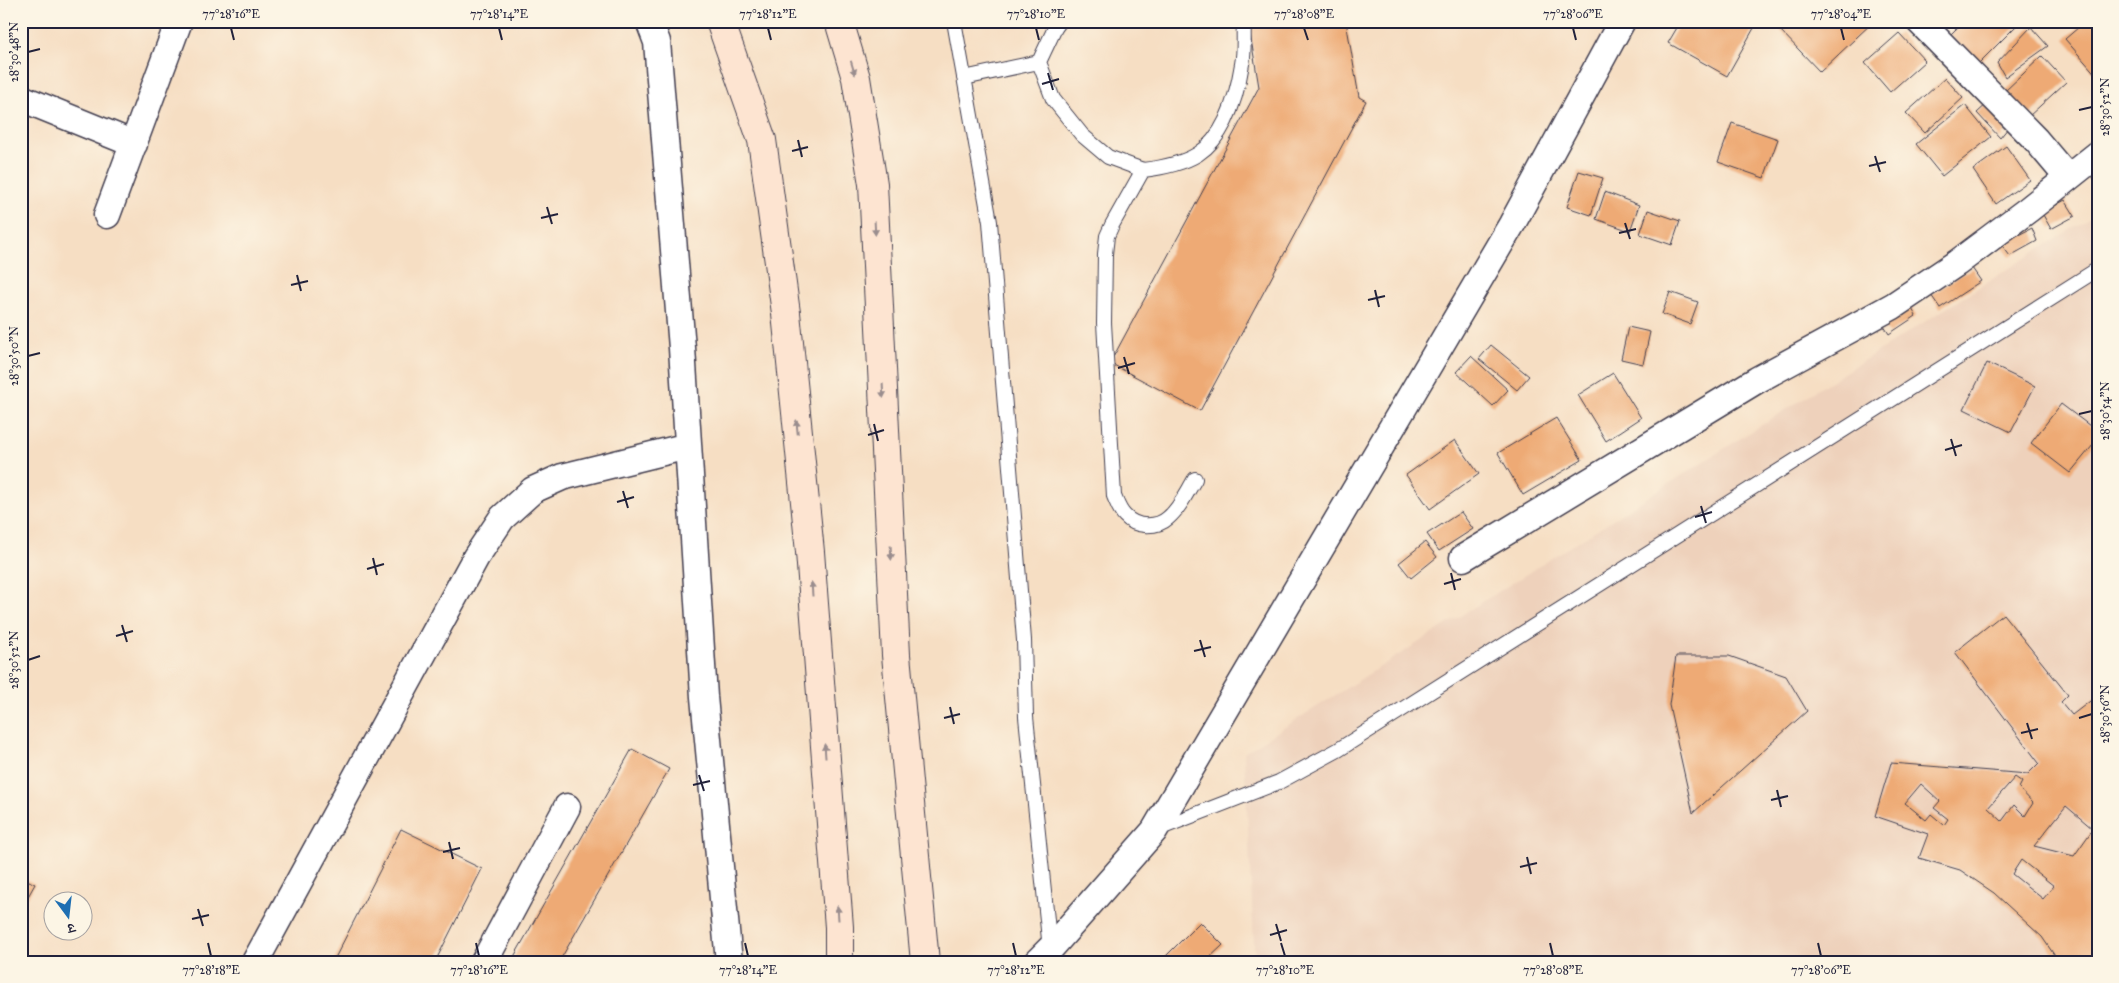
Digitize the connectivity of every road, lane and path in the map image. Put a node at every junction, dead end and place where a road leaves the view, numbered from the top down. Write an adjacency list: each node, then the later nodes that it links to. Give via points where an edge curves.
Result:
1 (179, 21): 13 (street)
2 (650, 21): 19 (street, via 657,42)
3 (720, 21): 28 (main road, one-way to 3, via 839,927 810,552 786,313 762,140)
4 (839, 21): 29 (main road, one-way to 29, via 856,78 873,184 896,655)
5 (954, 21): 11 (lane)
6 (1060, 21): 10 (lane)
7 (1244, 21): 15 (lane, via 1243,63 1233,100 1218,136 1197,155 1164,167)
8 (1622, 21): 23 (street, via 1512,224)
9 (1919, 21): 16 (street, via 2036,140)
10 (1039, 62): 11 (lane); 15 (lane, via 1053,99 1082,135 1108,157)
11 (964, 78): 24 (lane, via 990,222 1024,640 1026,717)
12 (21, 98): 13 (street)
13 (134, 144): 17 (street)
14 (2098, 154): 16 (street)
15 (1142, 170): 20 (lane, via 1107,236 1105,254 1104,323 1114,496 1126,518 1140,524 1154,524 1167,519 1175,511)
16 (2068, 178): 21 (street, via 1957,263 1893,306 1757,380)
17 (107, 215)
18 (2098, 268): 23 (lane, via 1338,750 1279,782)
19 (688, 446): 25 (street, via 562,477 533,490 502,518 476,557); 27 (street, via 704,697)
20 (1195, 479)
21 (1463, 558)
22 (567, 807): 26 (street)
23 (1154, 831): 24 (street)
24 (1043, 956)
25 (255, 962)
26 (484, 962)
27 (729, 962)
28 (838, 962)
29 (925, 962)

